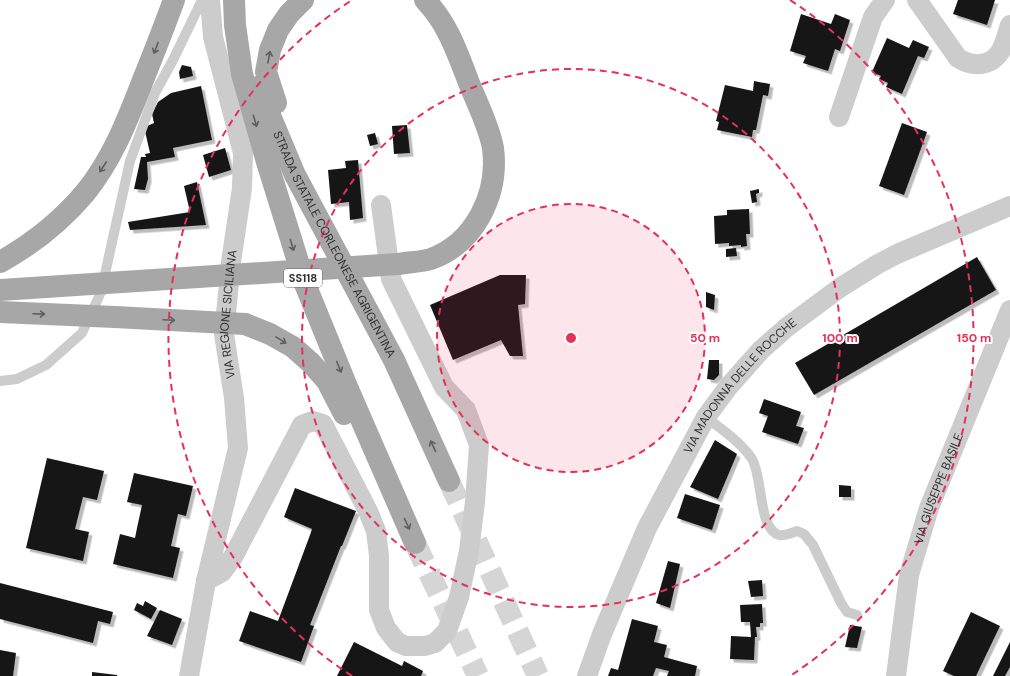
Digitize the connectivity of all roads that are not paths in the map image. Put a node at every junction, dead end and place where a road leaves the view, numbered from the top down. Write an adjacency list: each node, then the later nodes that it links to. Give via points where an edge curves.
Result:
1 (202, 0): 19 (lane, via 155,93 130,161 101,292 82,333 46,365 17,379)
2 (210, 0): 24 (street, VIA REGIONE SICILIANA, via 213,38 243,153 242,188 224,334 234,398 238,448)
3 (234, 0): 22 (main road, STRADA STATALE CORLEONESE AGRIGENTINA / SS118, one-way to 22, via 242,74 266,162 305,284)
4 (238, 0): 12 (main road, STRADA STATALE CORLEONESE AGRIGENTINA, via 254,74)
5 (303, 0): 12 (main road, one-way to 5, via 266,72 270,50 278,30)
6 (425, 0): 16 (main road, bridge, via 448,32 493,147 489,197 483,212 474,226 446,251 430,259 398,264)
7 (885, 0): 11 (street, via 873,17)
8 (917, 0): 10 (street, via 958,58 972,64 987,63 995,58 1004,44)
9 (172, 6): 15 (main road, one-way to 15, via 127,122 105,164 85,193 61,218)
10 (1010, 25)
11 (839, 117)
12 (295, 175): 21 (main road, STRADA STATALE CORLEONESE AGRIGENTINA, one-way to 12, via 394,360)
13 (381, 205): 24 (street, via 391,279 444,387 466,410 479,445 468,551 459,597 447,631 435,643 415,647 397,642 386,628 379,610 379,556 376,531 337,449 323,424 318,422 302,425 233,557 222,572)
14 (1010, 206): 20 (street, VIA MADONNA DELLE ROCCHE, via 897,254 841,287 761,350)
15 (0, 262)
16 (0, 290)
17 (1010, 310): 28 (street, VIA GIUSEPPE BASILE, via 927,516 909,575)
18 (0, 312): 22 (main road, one-way to 22, bridge, via 245,324 270,334 293,347 312,363 327,381 364,457)
19 (0, 381)
20 (706, 417): 25 (lane, via 745,448 753,460 769,528 778,535 797,531 804,534 813,545 841,603 847,612); 27 (street, VIA MADONNA DELLE ROCCHE, via 647,528)
21 (449, 481)
22 (398, 505): 23 (main road, STRADA STATALE CORLEONESE AGRIGENTINA / SS118, one-way to 23)
23 (415, 543)
24 (206, 581): 26 (street, VIA REGIONE SICILIANA)
25 (857, 615)
26 (189, 676)
27 (587, 676)
28 (896, 676)

